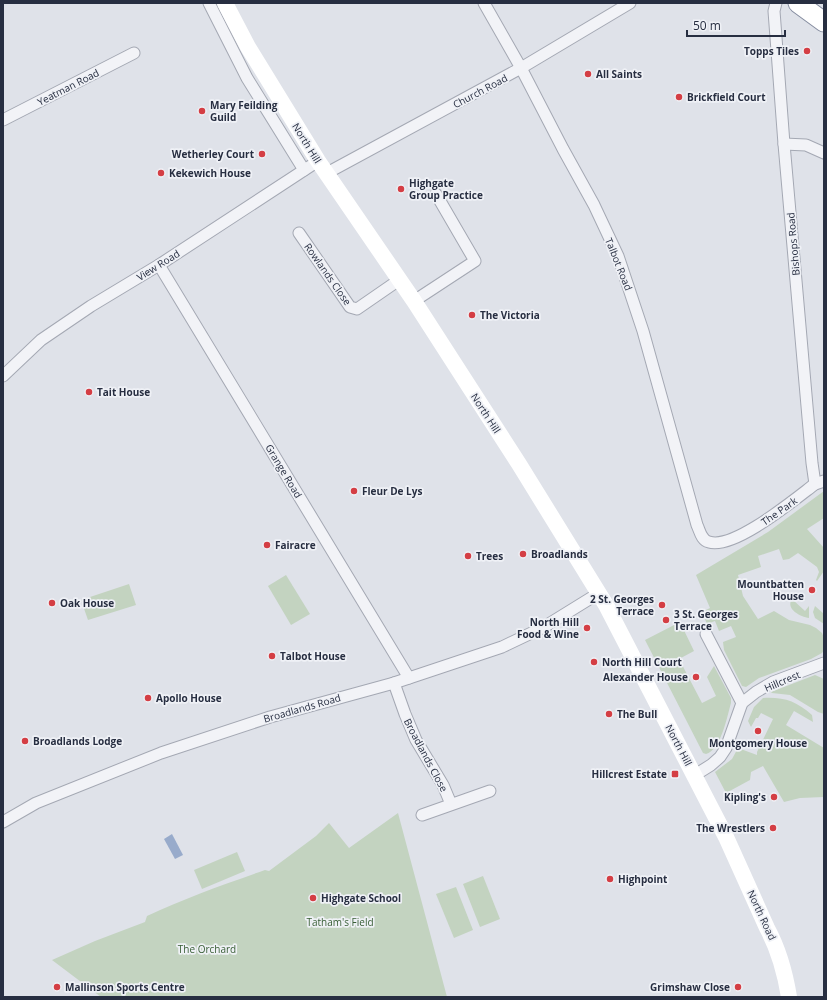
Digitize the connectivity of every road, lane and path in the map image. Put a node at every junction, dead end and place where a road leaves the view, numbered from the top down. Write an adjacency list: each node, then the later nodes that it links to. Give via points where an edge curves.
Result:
1 (209, 3): 14 (street, North Hill, via 247,78)
2 (225, 3): 13 (main road, North Hill, via 248,47)
3 (484, 3): 9 (street, Talbot Road)
4 (630, 3): 9 (street, Church Road)
5 (776, 3): 11 (street, Bishops Road, via 774,11)
6 (798, 3): 7 (highway)
7 (824, 22)
8 (134, 53): 10 (street, Yeatman Road)
9 (521, 68): 13 (street, Church Road); 22 (street, Talbot Road, via 594,205 618,256 643,331 697,525 702,537)
10 (4, 117)
11 (784, 144): 12 (street, via 806,145); 21 (street, Bishops Road, via 812,463)
12 (824, 153)
13 (323, 167): 14 (street, View Road); 18 (main road, North Hill)
14 (304, 170): 17 (street, View Road)
15 (436, 194): 19 (street, via 475,261)
16 (299, 233): 18 (street, Rowlands Close, via 350,307 358,309)
17 (158, 265): 20 (street, View Road, via 41,340); 26 (street, Grange Road)
18 (399, 280): 19 (main road, North Hill)
19 (414, 301): 23 (main road, North Hill)
20 (3, 376)
21 (820, 483): 22 (street, The Park, via 764,523 726,542)
22 (709, 542)
23 (599, 593): 26 (street, Broadlands Road, via 544,627 502,647); 29 (main road, North Hill)
24 (706, 634): 28 (street)
25 (824, 663): 28 (street, Hillcrest, via 773,682)
26 (409, 678): 27 (street, Broadlands Road)
27 (394, 683): 31 (street, Broadlands Close, via 416,740 443,785); 33 (street, Broadlands Road, via 270,717 161,753 36,803)
28 (742, 703): 29 (street, via 726,748 720,757)
29 (695, 775): 34 (main road, North Hill)
30 (490, 790): 31 (street, Broadlands Close)
31 (451, 804): 32 (street, Broadlands Close)
32 (422, 815)
33 (3, 822)
34 (726, 837): 35 (main road, North Road, via 775,941)
35 (789, 997)

